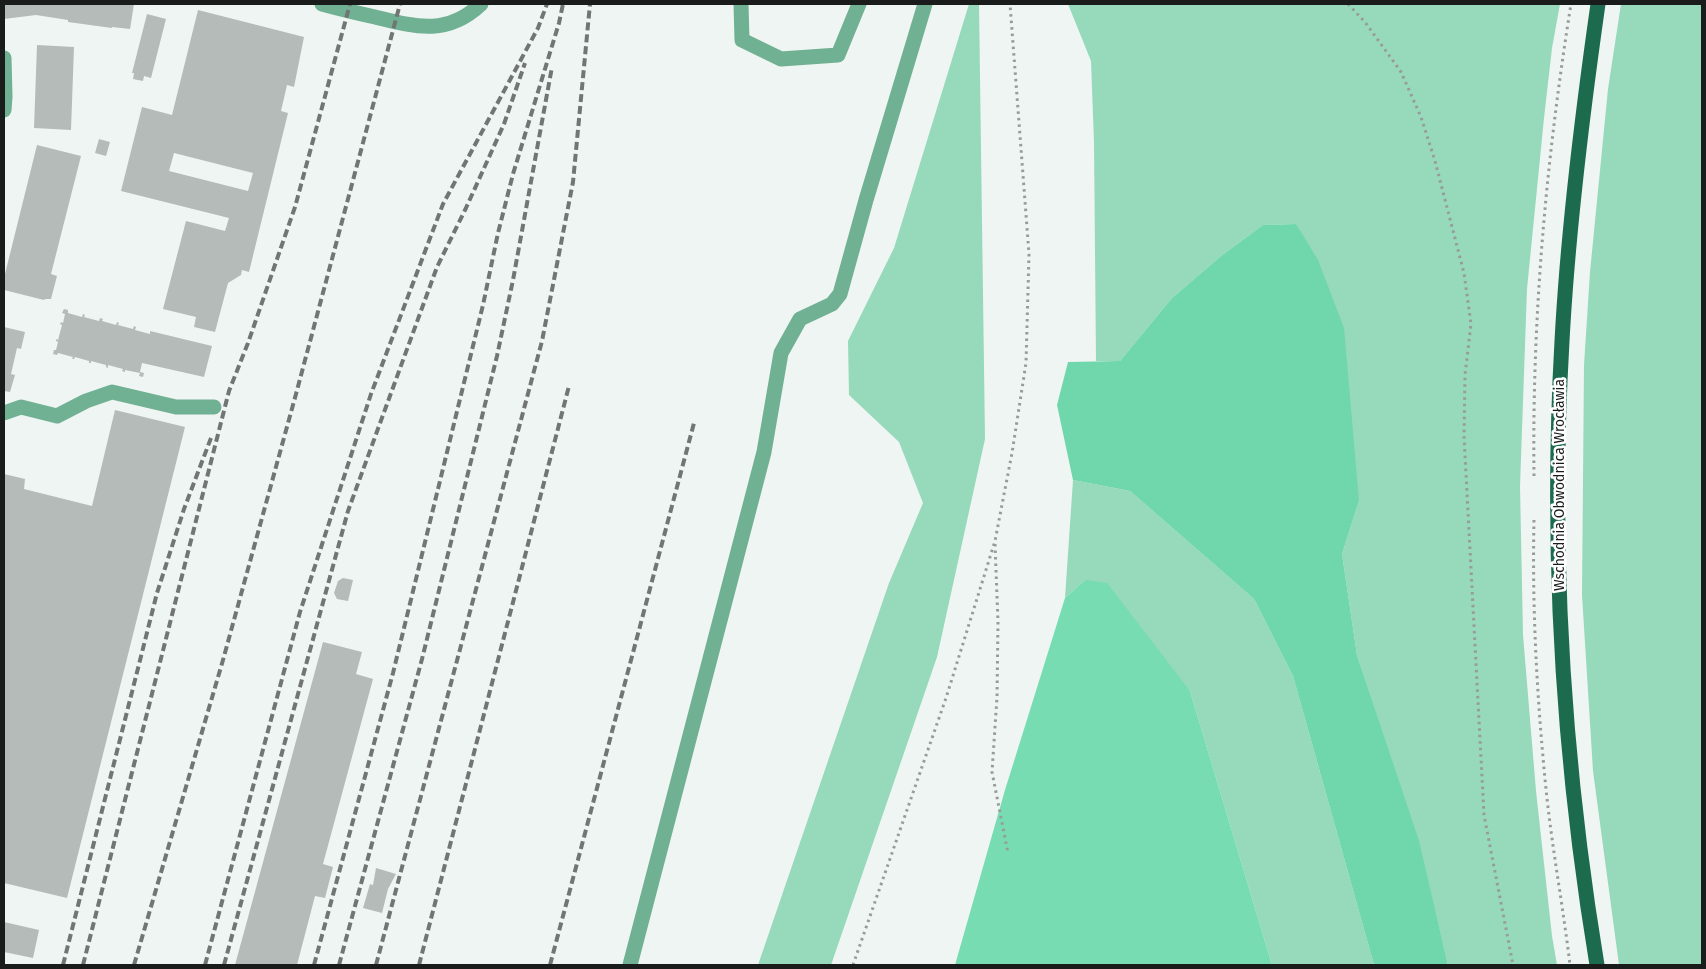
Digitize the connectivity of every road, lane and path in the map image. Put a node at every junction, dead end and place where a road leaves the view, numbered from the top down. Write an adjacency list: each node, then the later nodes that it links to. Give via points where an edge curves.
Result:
1 (322, 4): 2 (street, via 423,27 448,24 468,16)
2 (481, 4)
3 (741, 4): 4 (street, via 742,40 781,59 838,55)
4 (859, 4)
5 (925, 4): 15 (street, via 840,294 832,304 800,319 780,353 764,452)
6 (1010, 4): 13 (path, via 1029,254 1026,363)
7 (1348, 4): 17 (path, via 1366,22 1401,72 1421,117 1464,273 1471,324 1465,375 1464,436 1484,815)
8 (1598, 4): 18 (main road, Wschodnia Obwodnica Wrocławia, via 1583,110 1568,262 1558,490 1565,711 1571,786)
9 (4, 58): 10 (street)
10 (4, 110)
11 (214, 407): 12 (street, via 176,407 112,392 57,416 22,407)
12 (4, 413)
13 (995, 541): 14 (path, via 998,622 992,772); 16 (path, via 946,698)
14 (1008, 854)
15 (630, 965)
16 (852, 965)
17 (1512, 965)
18 (1597, 965)

